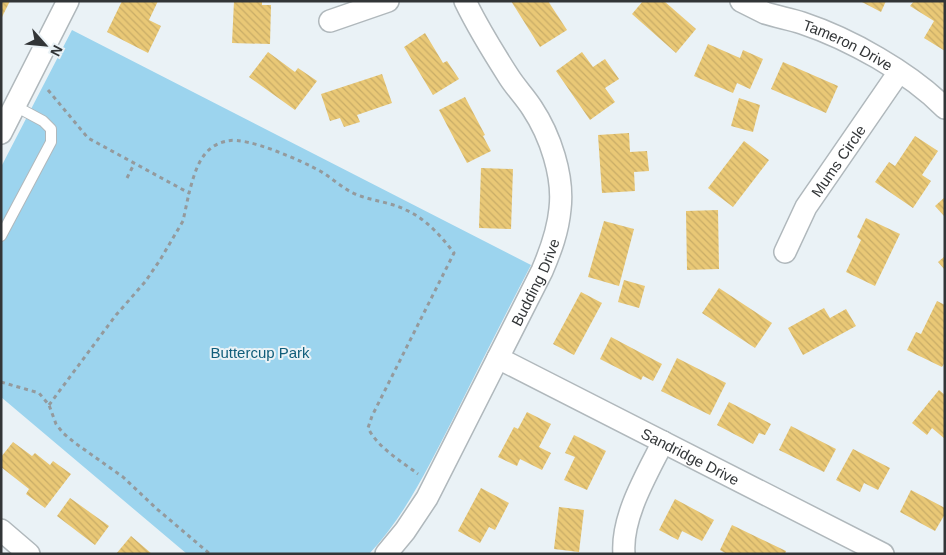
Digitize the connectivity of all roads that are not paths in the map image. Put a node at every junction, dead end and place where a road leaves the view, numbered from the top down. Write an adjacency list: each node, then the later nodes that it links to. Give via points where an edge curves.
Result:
1 (68, 1): 7 (street)
2 (388, 1): 5 (street)
3 (464, 1): 12 (street, Budding Drive, via 479,31 550,140 558,172 561,207 555,240)
4 (741, 1): 6 (street, Tameron Drive, via 765,13 837,37)
5 (330, 21)
6 (899, 72): 8 (street, Tameron Drive); 11 (street, Mums Circle, via 806,207)
7 (15, 106): 9 (street); 10 (lane, via 51,129 51,142)
8 (945, 108)
9 (1, 133)
10 (1, 236)
11 (785, 252)
12 (498, 358): 13 (street, Sandridge Drive); 16 (street, Budding Drive, via 427,498)
13 (663, 442): 17 (street, via 628,519); 18 (street, Sandridge Drive)
14 (1, 530): 15 (street)
15 (29, 554)
16 (386, 554)
17 (624, 554)
18 (883, 554)

